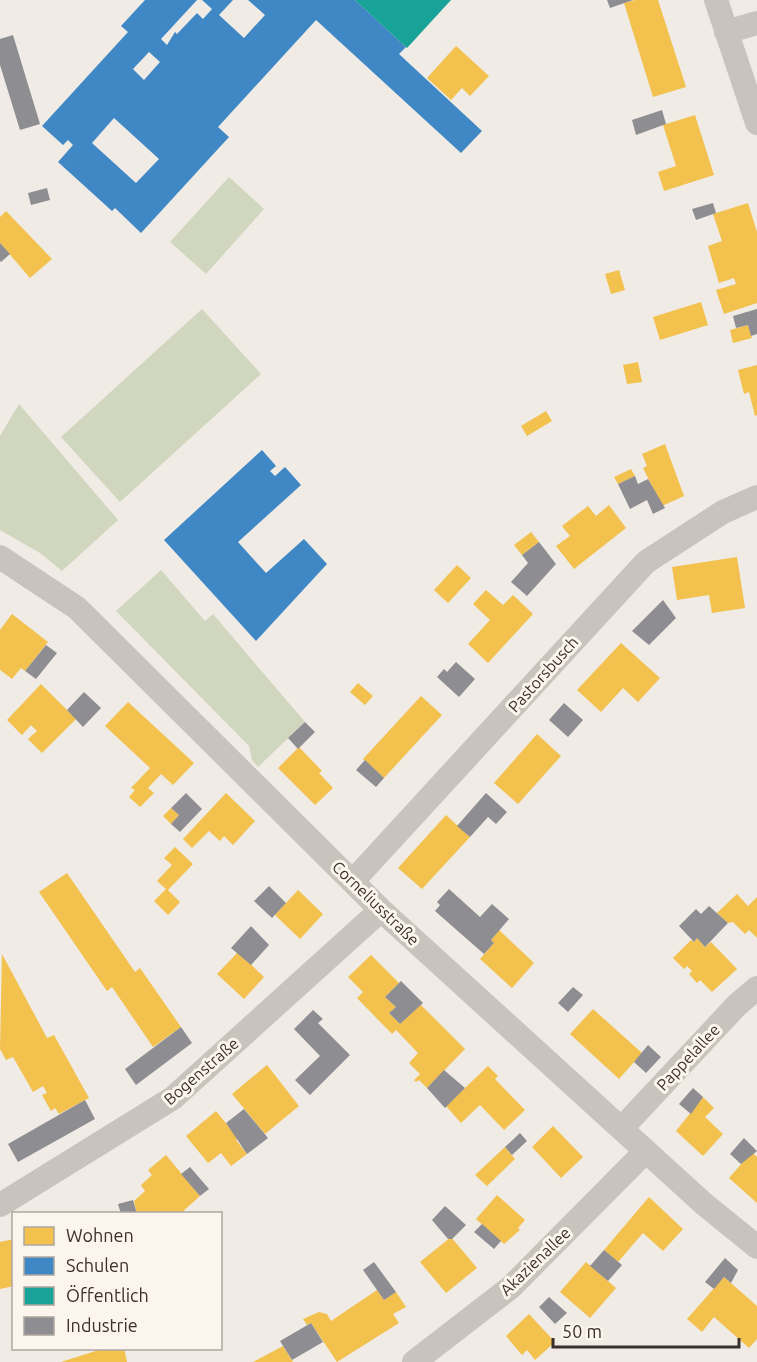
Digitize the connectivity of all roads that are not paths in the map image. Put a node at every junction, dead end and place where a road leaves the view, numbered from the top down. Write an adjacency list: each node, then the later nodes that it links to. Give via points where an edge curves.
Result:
1 (716, 0): 3 (street)
2 (757, 23): 3 (street)
3 (726, 32): 4 (street)
4 (757, 123)
5 (757, 497): 7 (street, Pastorsbusch, via 723,512 646,562)
6 (0, 557): 7 (street, Corneliusstraße, via 77,608)
7 (353, 881): 8 (street, Corneliusstraße)
8 (381, 910): 10 (street, Corneliusstraße); 12 (street, Bogenstraße, via 173,1098)
9 (757, 988): 10 (street, Pappelallee)
10 (622, 1128): 11 (street, Corneliusstraße)
11 (646, 1151): 13 (street, Corneliusstraße); 14 (street, Akazienallee, via 510,1287)
12 (0, 1206)
13 (757, 1247)
14 (421, 1360)

